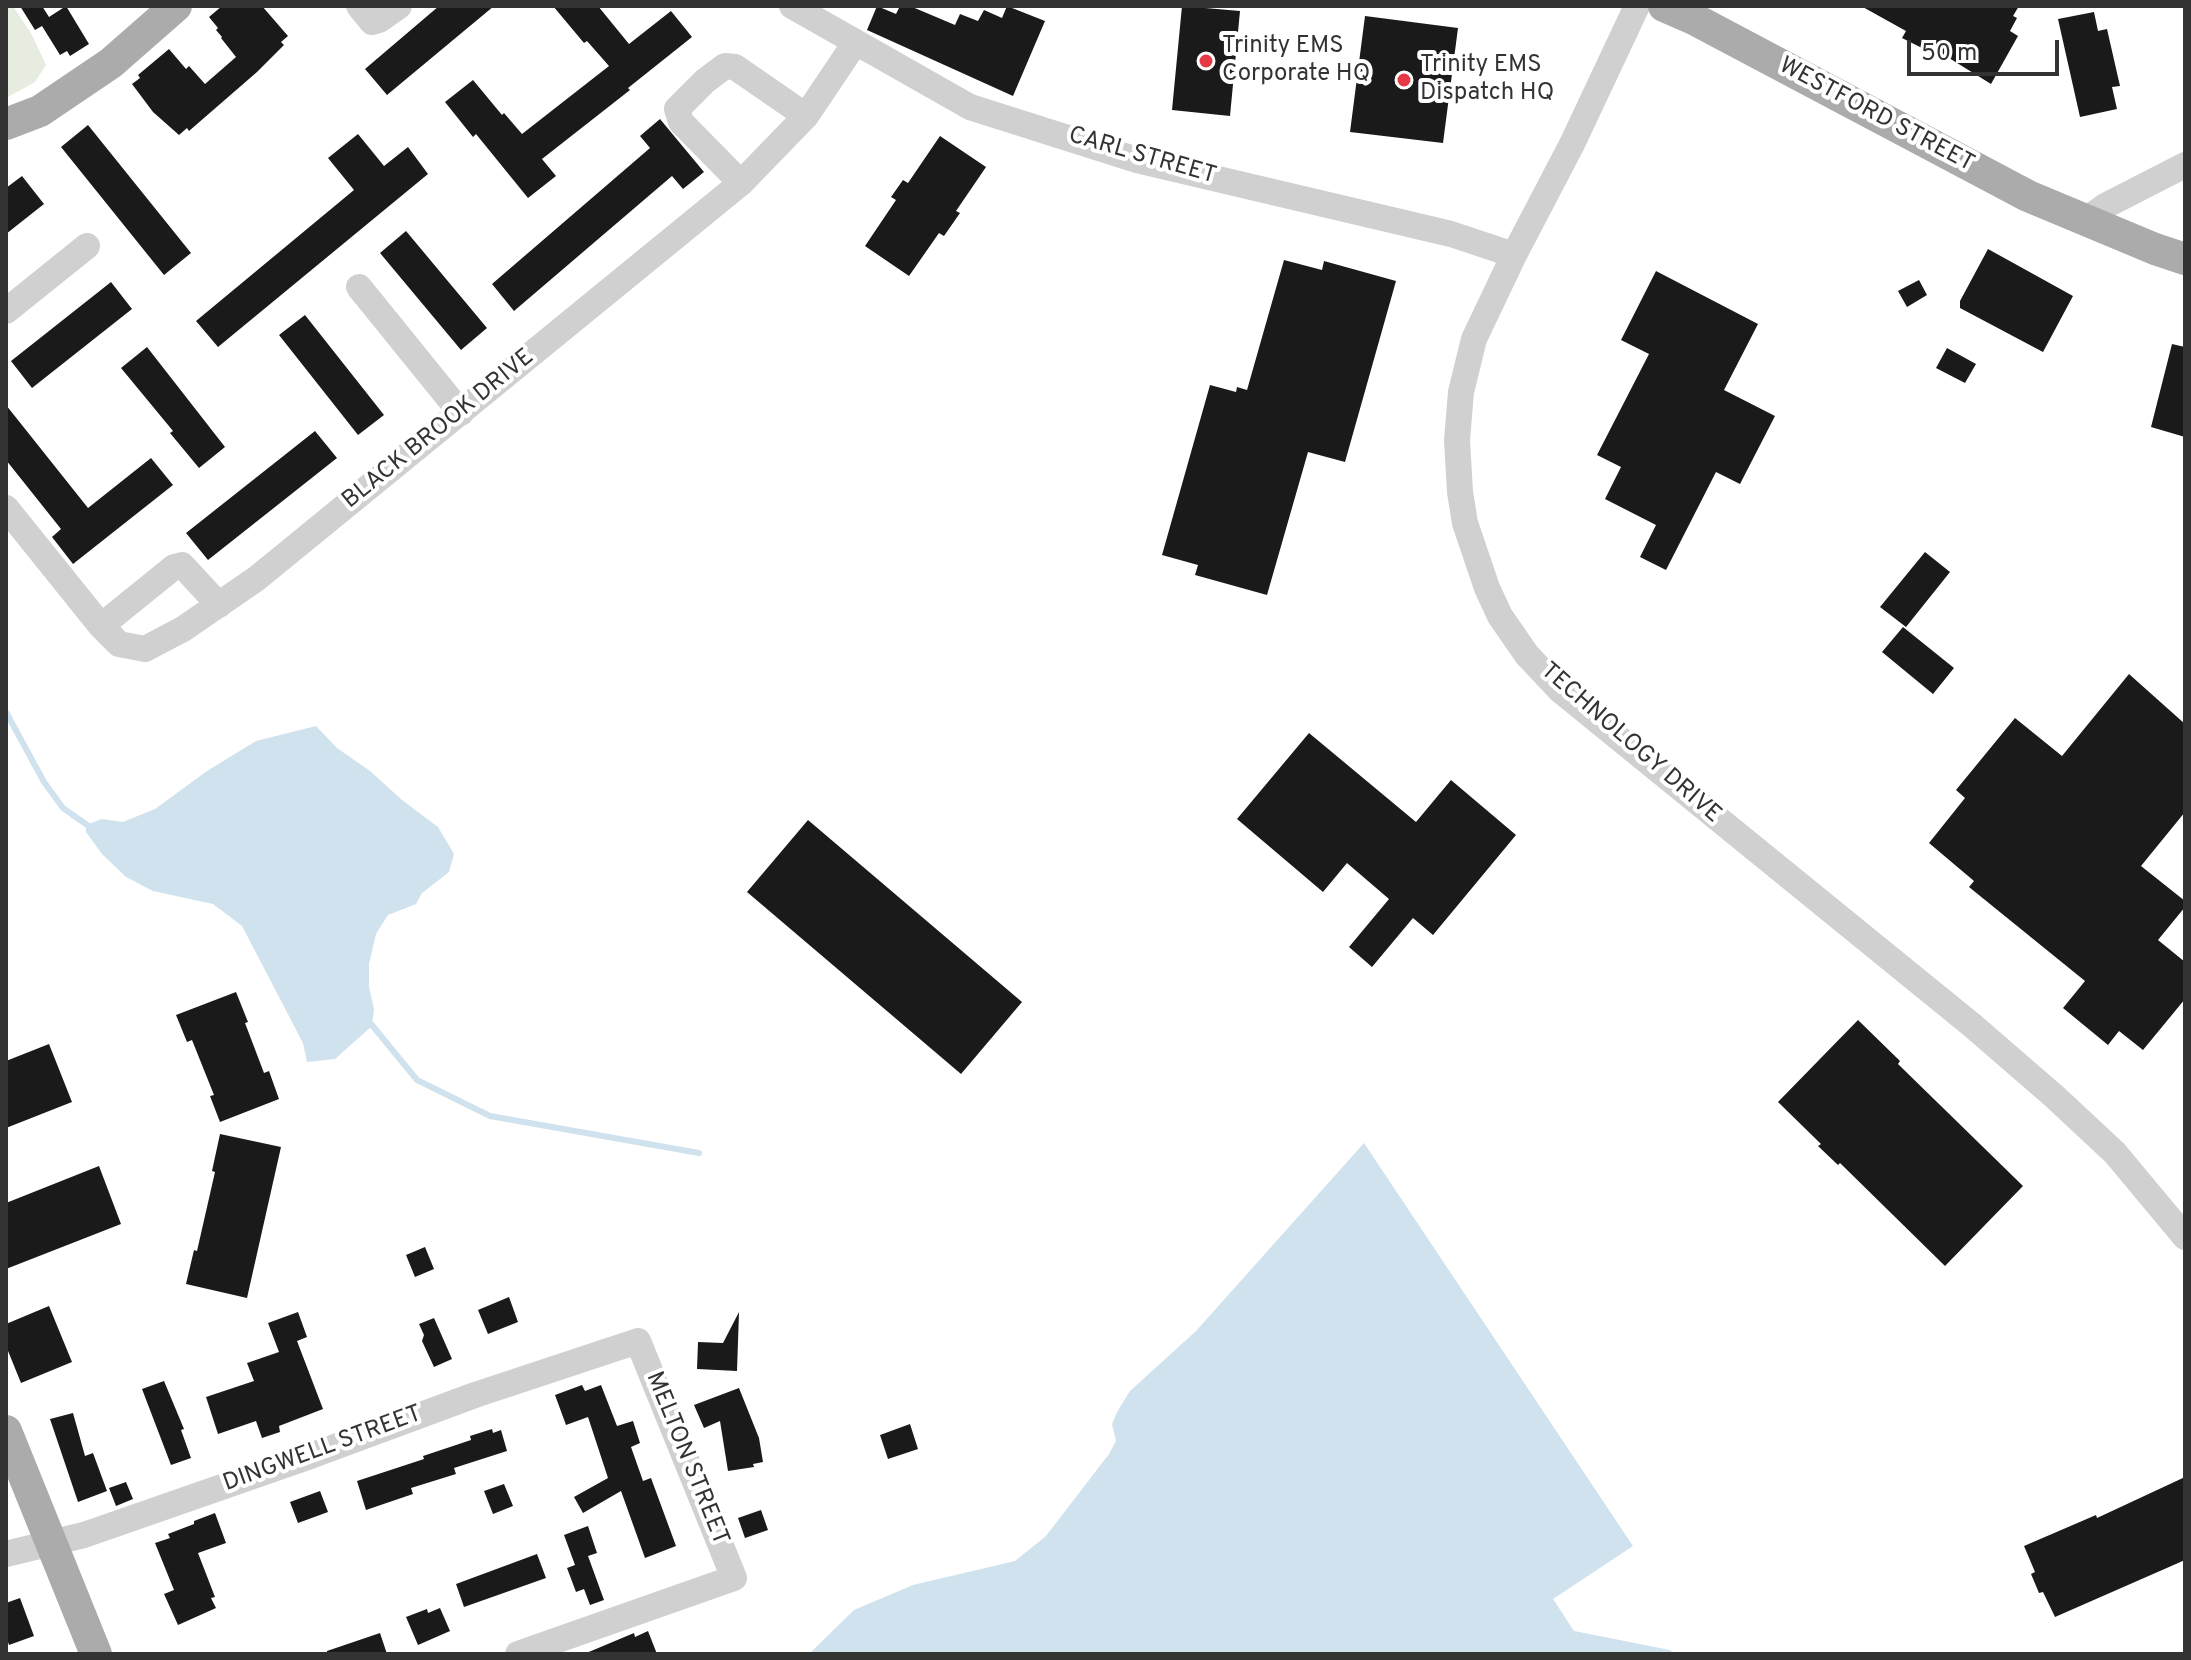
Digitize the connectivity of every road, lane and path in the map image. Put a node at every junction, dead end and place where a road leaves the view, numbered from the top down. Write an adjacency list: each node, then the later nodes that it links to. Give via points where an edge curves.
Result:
1 (176, 6): 9 (main road, via 111,63 40,111)
2 (359, 6): 3 (street, via 372,22)
3 (399, 6)
4 (792, 6): 7 (street, CARL STREET)
5 (1637, 6): 15 (street, TECHNOLOGY DRIVE)
6 (1664, 6): 12 (main road, WESTFORD STREET, via 2028,196)
7 (855, 43): 8 (street, BLACK BROOK DRIVE); 15 (street, CARL STREET, via 970,107 1024,125 1137,160 1451,234)
8 (806, 116): 11 (street, BLACK BROOK DRIVE); 11 (street, via 735,67 725,66 677,109 681,122)
9 (6, 124)
10 (2176, 170): 12 (street, via 2105,206); 14 (street, via 2139,198 2134,211 2139,231)
11 (741, 183): 18 (street, BLACK BROOK DRIVE)
12 (2089, 222): 14 (main road, WESTFORD STREET)
13 (87, 246): 17 (street)
14 (2170, 254)
15 (1514, 255): 22 (street, TECHNOLOGY DRIVE, via 1474,339 1461,392 1457,440 1465,523 1500,616 1561,691 2055,1097 2115,1153)
16 (359, 287): 18 (street)
17 (6, 311)
18 (461, 413): 20 (street, BLACK BROOK DRIVE)
19 (6, 508): 21 (street, BLACK BROOK DRIVE)
20 (219, 605): 21 (street, BLACK BROOK DRIVE, via 145,649 119,644); 21 (street, via 182,565)
21 (101, 626)
22 (2185, 1237)
23 (638, 1341): 25 (street, DINGWELL STREET); 28 (street, MELTON STREET, via 734,1578)
24 (6, 1431): 25 (main road)
25 (51, 1543): 26 (street, DINGWELL STREET); 27 (main road)
26 (6, 1554)
27 (96, 1654)
28 (518, 1654)

